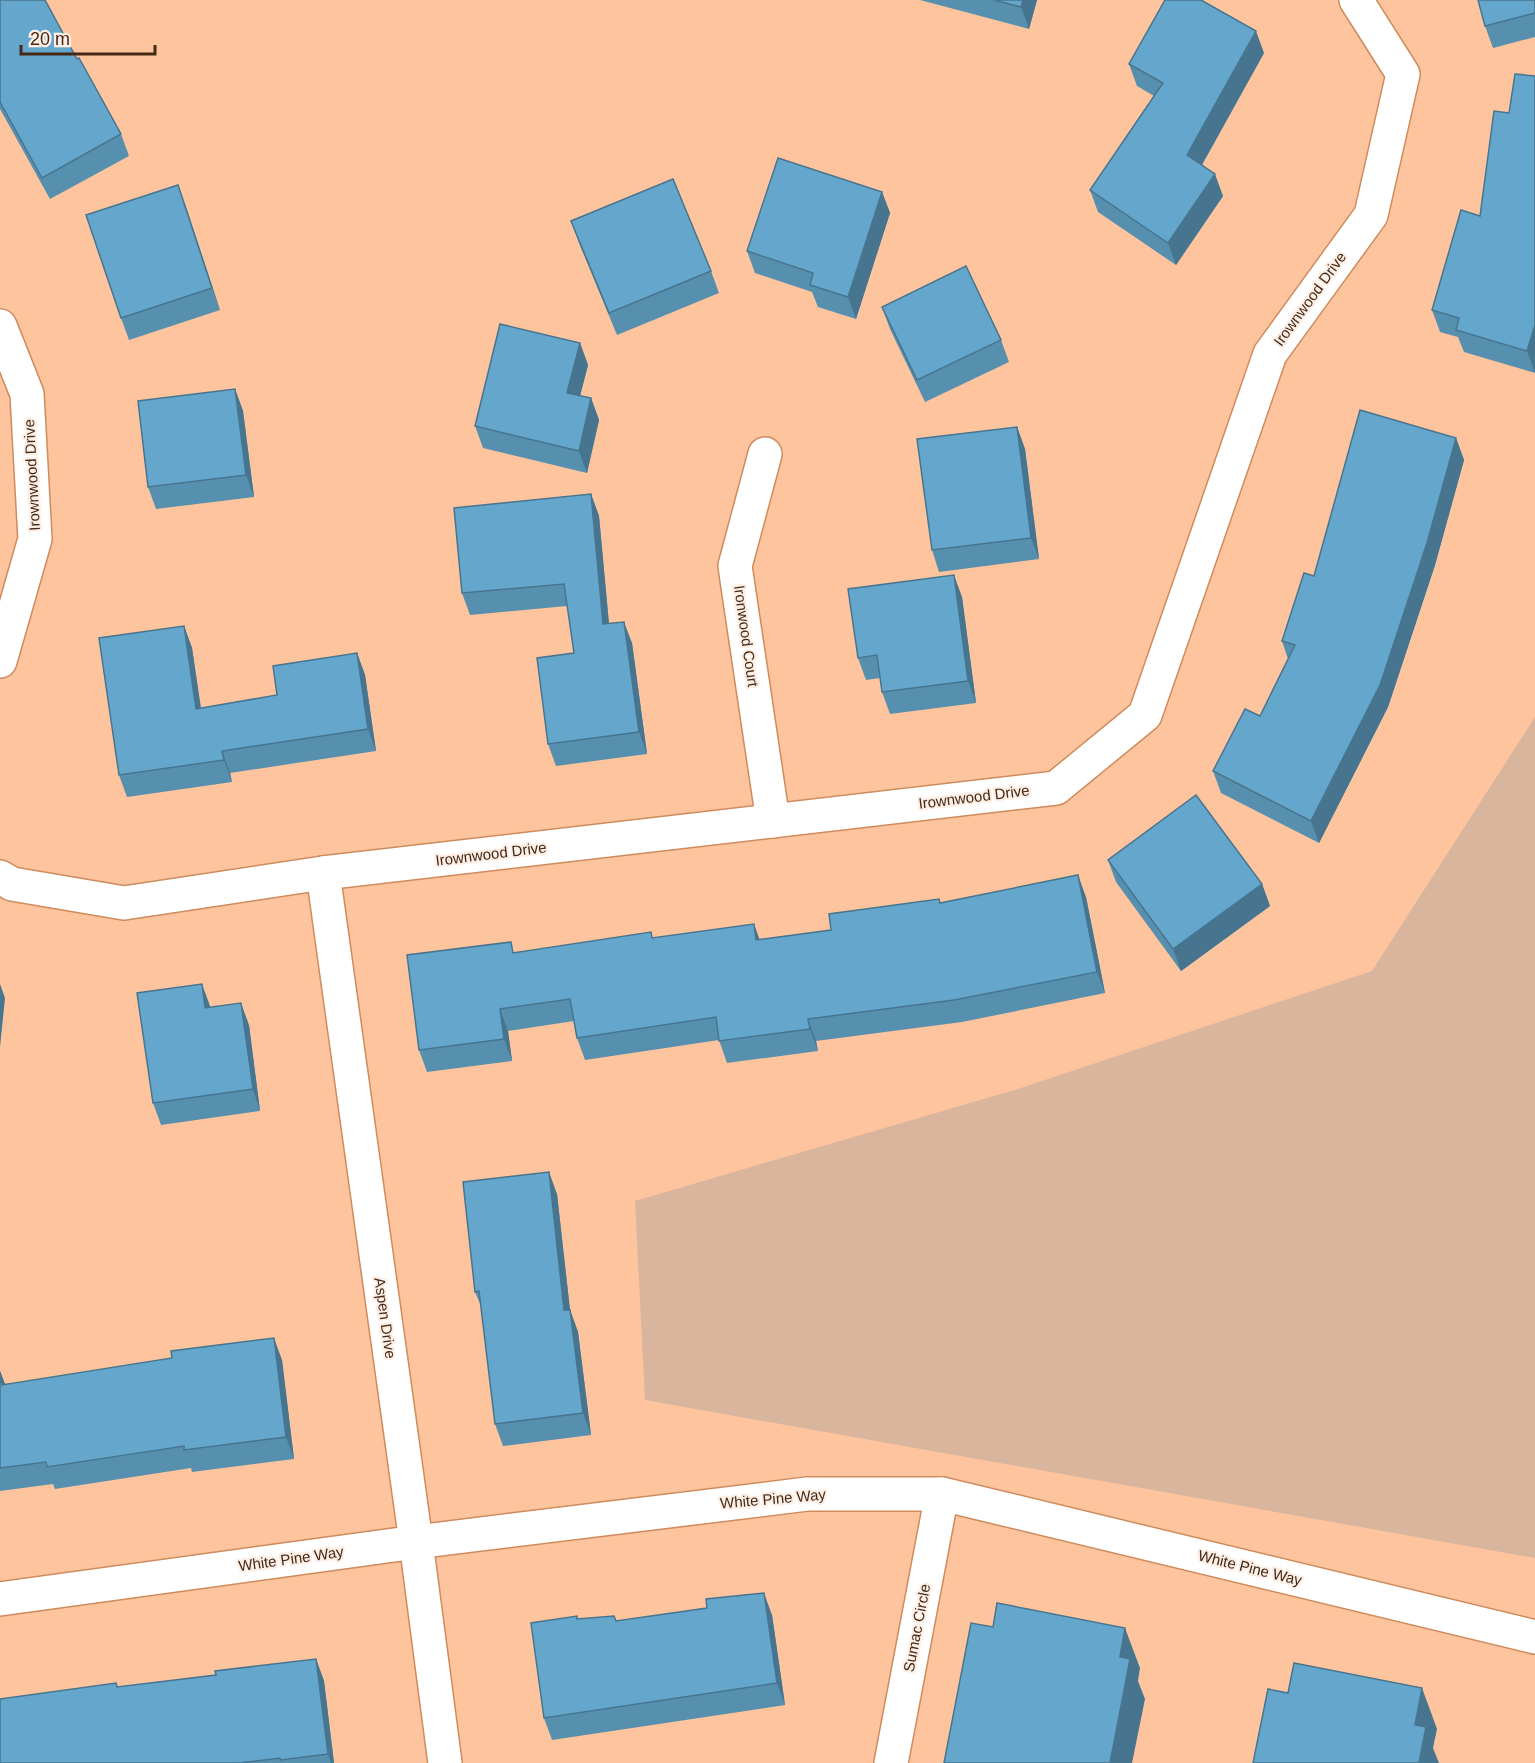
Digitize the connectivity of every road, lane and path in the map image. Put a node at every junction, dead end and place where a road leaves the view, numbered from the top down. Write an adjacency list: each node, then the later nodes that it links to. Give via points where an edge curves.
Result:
1 (1356, 0): 5 (street, Irownwood Drive, via 1403,74 1371,215 1270,354 1145,715 1056,788)
2 (0, 326): 4 (street, Irownwood Drive, via 27,394 36,539)
3 (765, 454): 5 (street, Ironwood Court, via 735,566)
4 (0, 661)
5 (773, 821): 6 (street, Irownwood Drive)
6 (323, 873): 7 (street, Irownwood Drive, via 124,903 12,884); 9 (street, Aspen Drive)
7 (0, 877)
8 (942, 1494): 9 (street, White Pine Way, via 807,1494); 11 (street, White Pine Way); 13 (street, Sumac Circle)
9 (416, 1542): 10 (street, White Pine Way); 12 (street, Aspen Drive)
10 (0, 1599)
11 (1535, 1637)
12 (445, 1763)
13 (891, 1763)

